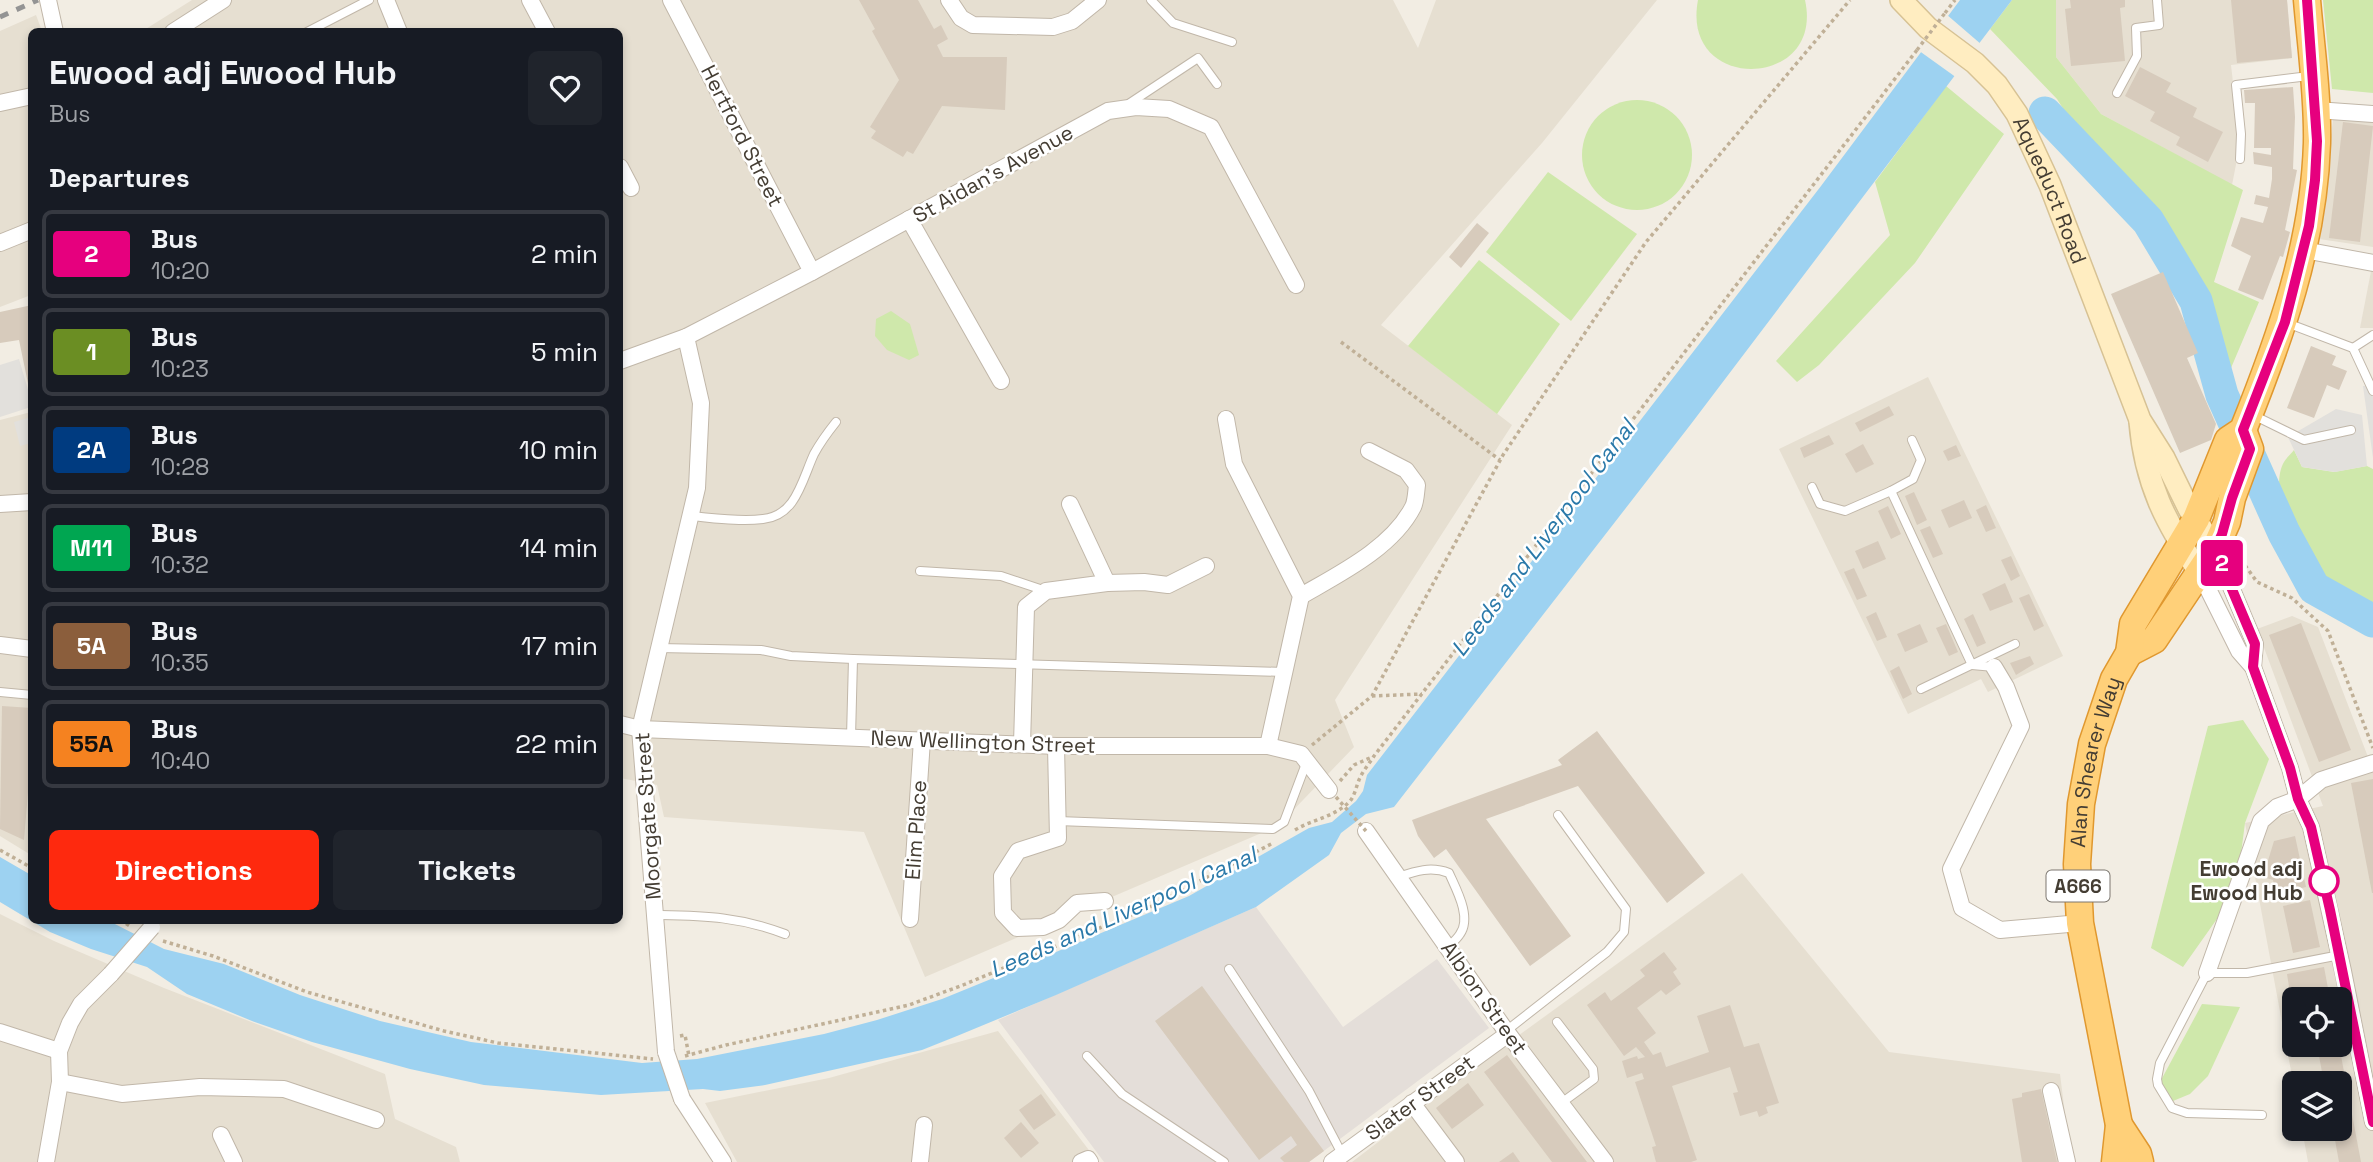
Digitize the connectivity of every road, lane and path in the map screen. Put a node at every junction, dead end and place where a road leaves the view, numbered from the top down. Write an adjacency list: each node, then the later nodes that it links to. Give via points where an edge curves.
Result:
1 (48, 0): 15 (street)
2 (223, 0): 16 (street)
3 (369, 0): 17 (lane)
4 (386, 0): 18 (street)
5 (530, 0): 19 (street)
6 (671, 0): 37 (street, Hertford Street)
7 (949, 0): 8 (street, via 961,18 973,24 1053,27 1072,21)
8 (1098, 0)
9 (1151, 0): 20 (lane, via 1173,23)
10 (1850, 0): 54 (path, via 1646,242)
11 (1901, 0): 49 (main road, Aqueduct Road, via 1928,28 1975,63 2017,114 2050,185)
12 (1955, 0): 85 (path, bridge, via 1422,694)
13 (2157, 0): 23 (lane, via 2159,24 2136,28 2137,56)
14 (2307, 0): 21 (highway, A666)
15 (55, 26)
16 (179, 28)
17 (315, 28)
18 (397, 28)
19 (545, 28)
20 (1232, 42)
21 (2314, 76): 27 (highway, A666); 29 (lane, via 2236,85)
22 (1217, 85): 26 (lane, via 1198,58)
23 (2117, 93)
24 (28, 97): 25 (street)
25 (0, 103)
26 (1122, 109): 32 (street, St Aidan's Avenue, via 1108,111); 38 (street, St Aidan's Avenue, via 1168,109 1211,127)
27 (2316, 110): 28 (street); 35 (highway, A666, via 2315,180)
28 (2373, 114)
29 (2240, 159)
30 (623, 173): 31 (street)
31 (631, 188)
32 (909, 219): 37 (street, St Aidan's Avenue); 45 (street)
33 (28, 232): 34 (street)
34 (0, 243)
35 (2304, 250): 36 (street); 39 (highway, A666)
36 (2373, 262)
37 (812, 272): 41 (street, St Aidan's Avenue)
38 (1296, 285)
39 (2285, 322): 43 (lane); 48 (highway, A666)
40 (2373, 335): 43 (lane)
41 (686, 337): 44 (street, St Aidan's Avenue); 61 (street, Moorgate Street, via 701,403 697,488)
42 (1341, 342): 54 (path)
43 (2353, 348): 46 (lane)
44 (623, 360)
45 (1001, 381)
46 (2373, 391)
47 (1226, 419): 70 (street, via 1234,464)
48 (2248, 419): 51 (lane, via 2304,440); 62 (highway, A666, via 2228,440); 63 (highway, A666, via 2250,449)
49 (2140, 420): 62 (main road, Aqueduct Road); 64 (main road, Aqueduct Road, via 2142,450 2156,499)
50 (836, 422): 61 (lane, via 815,453 798,493 777,516 747,520)
51 (2351, 430)
52 (1912, 440): 57 (lane, via 1920,460 1913,479)
53 (1369, 451): 70 (street, via 1406,470 1417,485 1414,506 1370,555)
54 (1500, 460): 85 (path)
55 (0, 486): 59 (street)
56 (1812, 487): 57 (lane, via 1820,504 1845,511)
57 (1891, 491): 78 (lane)
58 (28, 502): 59 (street)
59 (3, 504)
60 (1070, 504): 68 (street)
61 (691, 516): 74 (street, Moorgate Street)
62 (2196, 519): 63 (main road, Aqueduct Road); 64 (highway, Alan Shearer Way / A666)
63 (2219, 542): 67 (highway, Alan Shearer Way / A666); 80 (street, via 2255,644); 93 (path, via 2258,582 2292,598 2328,631)
64 (2180, 544): 67 (main road, Aqueduct Road); 75 (highway, Alan Shearer Way / A666, via 2133,624)
65 (1206, 566): 68 (street, via 1168,585)
66 (920, 571): 69 (lane, via 1001,576)
67 (2200, 573): 75 (highway, Alan Shearer Way / A666, via 2154,640); 80 (street, via 2239,651)
68 (1107, 583): 69 (street)
69 (1046, 591): 77 (street, via 1027,607)
70 (1301, 596): 81 (street)
71 (2015, 644): 78 (lane)
72 (0, 645): 73 (street)
73 (28, 648)
74 (659, 648): 76 (lane, via 761,650); 87 (street, Moorgate Street)
75 (2129, 653): 108 (highway, Alan Shearer Way / A666, via 2114,679 2092,744 2081,804)
76 (853, 659): 77 (lane); 88 (lane)
77 (1025, 663): 81 (lane); 90 (street)
78 (1972, 665): 79 (lane); 82 (lane)
79 (1994, 667): 108 (street, via 2021,726 1951,869 1962,908 2000,930)
80 (2253, 667): 98 (street)
81 (1283, 672): 92 (street)
82 (1921, 689)
83 (0, 692): 84 (lane)
84 (28, 695)
85 (1372, 696): 95 (path)
86 (623, 725): 87 (street, New Wellington Street)
87 (640, 729): 88 (street, New Wellington Street); 106 (street, Moorgate Street)
88 (851, 737): 89 (street, New Wellington Street)
89 (922, 740): 90 (street, New Wellington Street); 107 (street, Elim Place)
90 (1022, 744): 91 (street, New Wellington Street)
91 (1056, 746): 92 (street, New Wellington Street); 100 (street)
92 (1268, 746): 95 (street, New Wellington Street)
93 (2373, 748)
94 (1374, 756): 97 (path, via 1354,765)
95 (1304, 757): 97 (street); 100 (lane, via 1284,822 1273,829)
96 (2373, 763): 98 (street, via 2321,780)
97 (1334, 791): 101 (path, bridge)
98 (2298, 799): 113 (street, via 2311,827); 115 (street, via 2277,807 2261,821)
99 (1558, 815): 118 (lane, via 1626,909 1624,932 1607,953)
100 (1058, 821): 105 (street, via 1058,838 1018,851 1002,876 1003,913 1017,929 1043,927 1059,920 1077,902)
101 (1366, 831): 104 (street, Albion Street)
102 (0, 850): 103 (path)
103 (28, 866)
104 (1398, 877): 112 (street, Albion Street); 112 (lane, via 1436,868 1449,873 1464,922)
105 (1105, 901)
106 (655, 915): 111 (lane, via 723,917); 121 (street, Moorgate Street)
107 (909, 919)
108 (2080, 923): 132 (highway, Alan Shearer Way / A666)
109 (134, 924): 110 (path)
110 (152, 929): 120 (street, bridge, via 81,1004); 121 (path, via 171,945 307,992 444,1031 498,1043)
111 (785, 934)
112 (1448, 947): 118 (street, Albion Street)
113 (2340, 955): 115 (lane, via 2247,973); 119 (street)
114 (1229, 969): 134 (lane, via 1309,1091)
115 (2207, 974): 128 (lane, via 2160,1063 2158,1085 2172,1108 2186,1113)
116 (1557, 1022): 127 (lane, via 1593,1069 1594,1079)
117 (0, 1032): 120 (street)
118 (1507, 1032): 126 (street, Slater Street); 127 (street, Albion Street)
119 (2366, 1046): 130 (street)
120 (59, 1051): 124 (street)
121 (667, 1056): 122 (path); 137 (street, Moorgate Street, bridge, via 682,1099)
122 (689, 1056)
123 (1087, 1056): 141 (lane, via 1122,1094)
124 (60, 1082): 129 (street, via 122,1094 200,1087 284,1089); 135 (street)
125 (2051, 1091): 144 (street)
126 (1412, 1103): 134 (street, Slater Street); 142 (street)
127 (1560, 1104): 143 (street, Albion Street)
128 (2262, 1115)
129 (376, 1120)
130 (2373, 1122)
131 (924, 1125): 138 (street)
132 (2119, 1125): 145 (highway, Alan Shearer Way / A666); 146 (highway, Alan Shearer Way / A666)
133 (221, 1135): 136 (street)
134 (1337, 1158)
135 (46, 1162)
136 (234, 1162)
137 (723, 1162)
138 (920, 1162)
139 (1081, 1162): 140 (street)
140 (1090, 1162)
141 (1224, 1162)
142 (1457, 1162)
143 (1605, 1162)
144 (2067, 1162)
145 (2115, 1162)
146 (2140, 1162)

